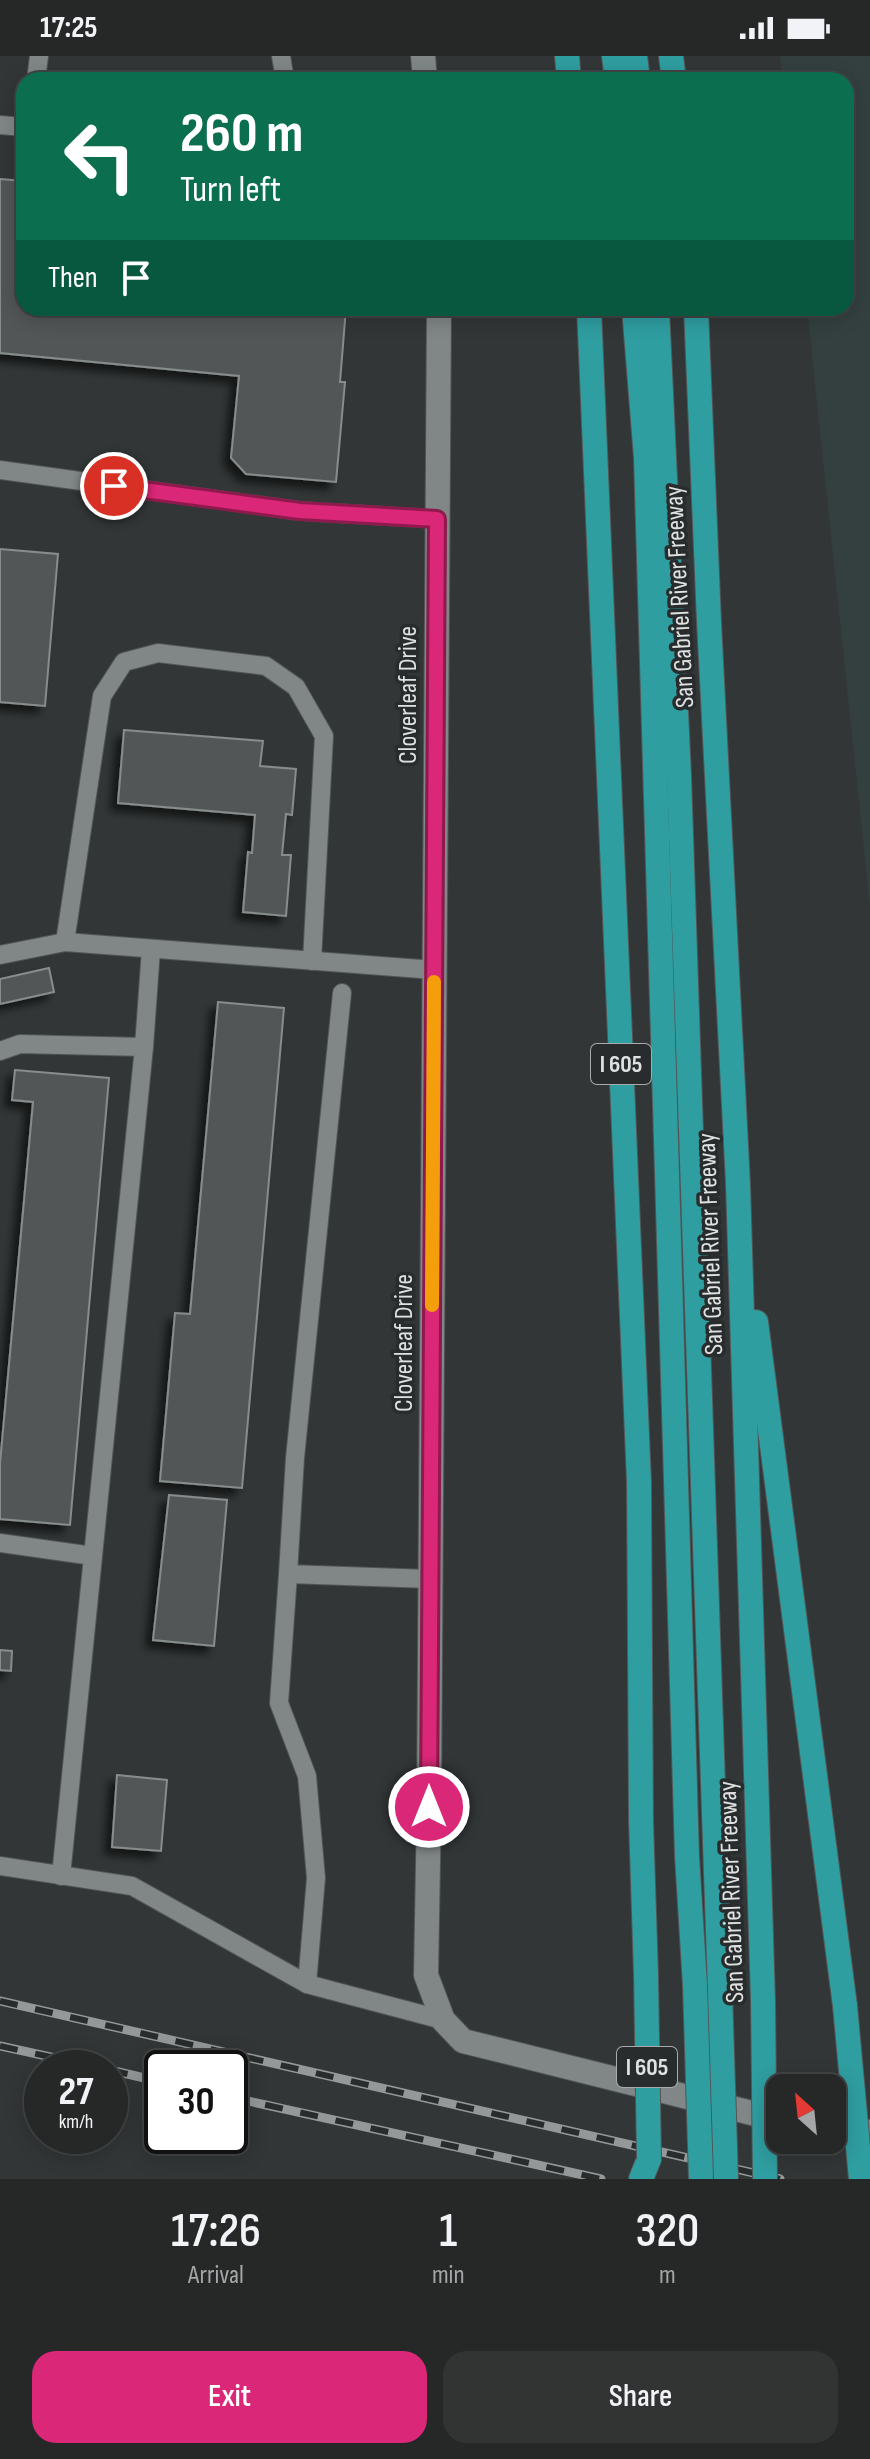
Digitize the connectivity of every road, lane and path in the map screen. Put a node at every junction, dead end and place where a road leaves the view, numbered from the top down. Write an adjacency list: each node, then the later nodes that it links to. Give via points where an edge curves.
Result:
1 (439, 316): 7 (street, Cloverleaf Drive)
2 (589, 316): 28 (highway, I 605, bridge, via 639,1482)
3 (635, 316): 29 (highway, bridge, via 646,458)
4 (657, 316): 30 (highway, bridge, via 679,775)
5 (696, 316): 16 (highway, San Gabriel River Freeway)
6 (0, 470): 7 (lane, via 300,511)
7 (437, 519): 12 (street, Cloverleaf Drive)
8 (65, 942): 9 (lane); 10 (lane); 11 (lane, via 102,696 124,662 158,653 266,666 296,687 324,736)
9 (151, 949): 11 (lane); 14 (lane)
10 (0, 955)
11 (312, 961): 12 (lane)
12 (434, 970): 20 (street, Cloverleaf Drive)
13 (342, 993): 19 (lane)
14 (144, 1047): 15 (lane, via 20,1044); 18 (lane)
15 (0, 1051)
16 (738, 1184): 31 (highway, San Gabriel River Freeway, bridge); 32 (highway, bridge, via 845,2006)
17 (0, 1543): 18 (lane)
18 (93, 1556): 22 (lane)
19 (288, 1574): 20 (lane); 23 (lane, via 279,1703 307,1776 316,1878)
20 (430, 1579): 24 (street, Cloverleaf Drive, via 426,1975)
21 (0, 1866): 22 (lane)
22 (61, 1876): 23 (lane, via 132,1886)
23 (307, 1984): 24 (lane)
24 (443, 2020): 25 (street, via 463,2041)
25 (766, 2117)
26 (846, 2131): 27 (street)
27 (870, 2132)
28 (646, 2172)
29 (701, 2179)
30 (726, 2179)
31 (765, 2179)
32 (861, 2179)

